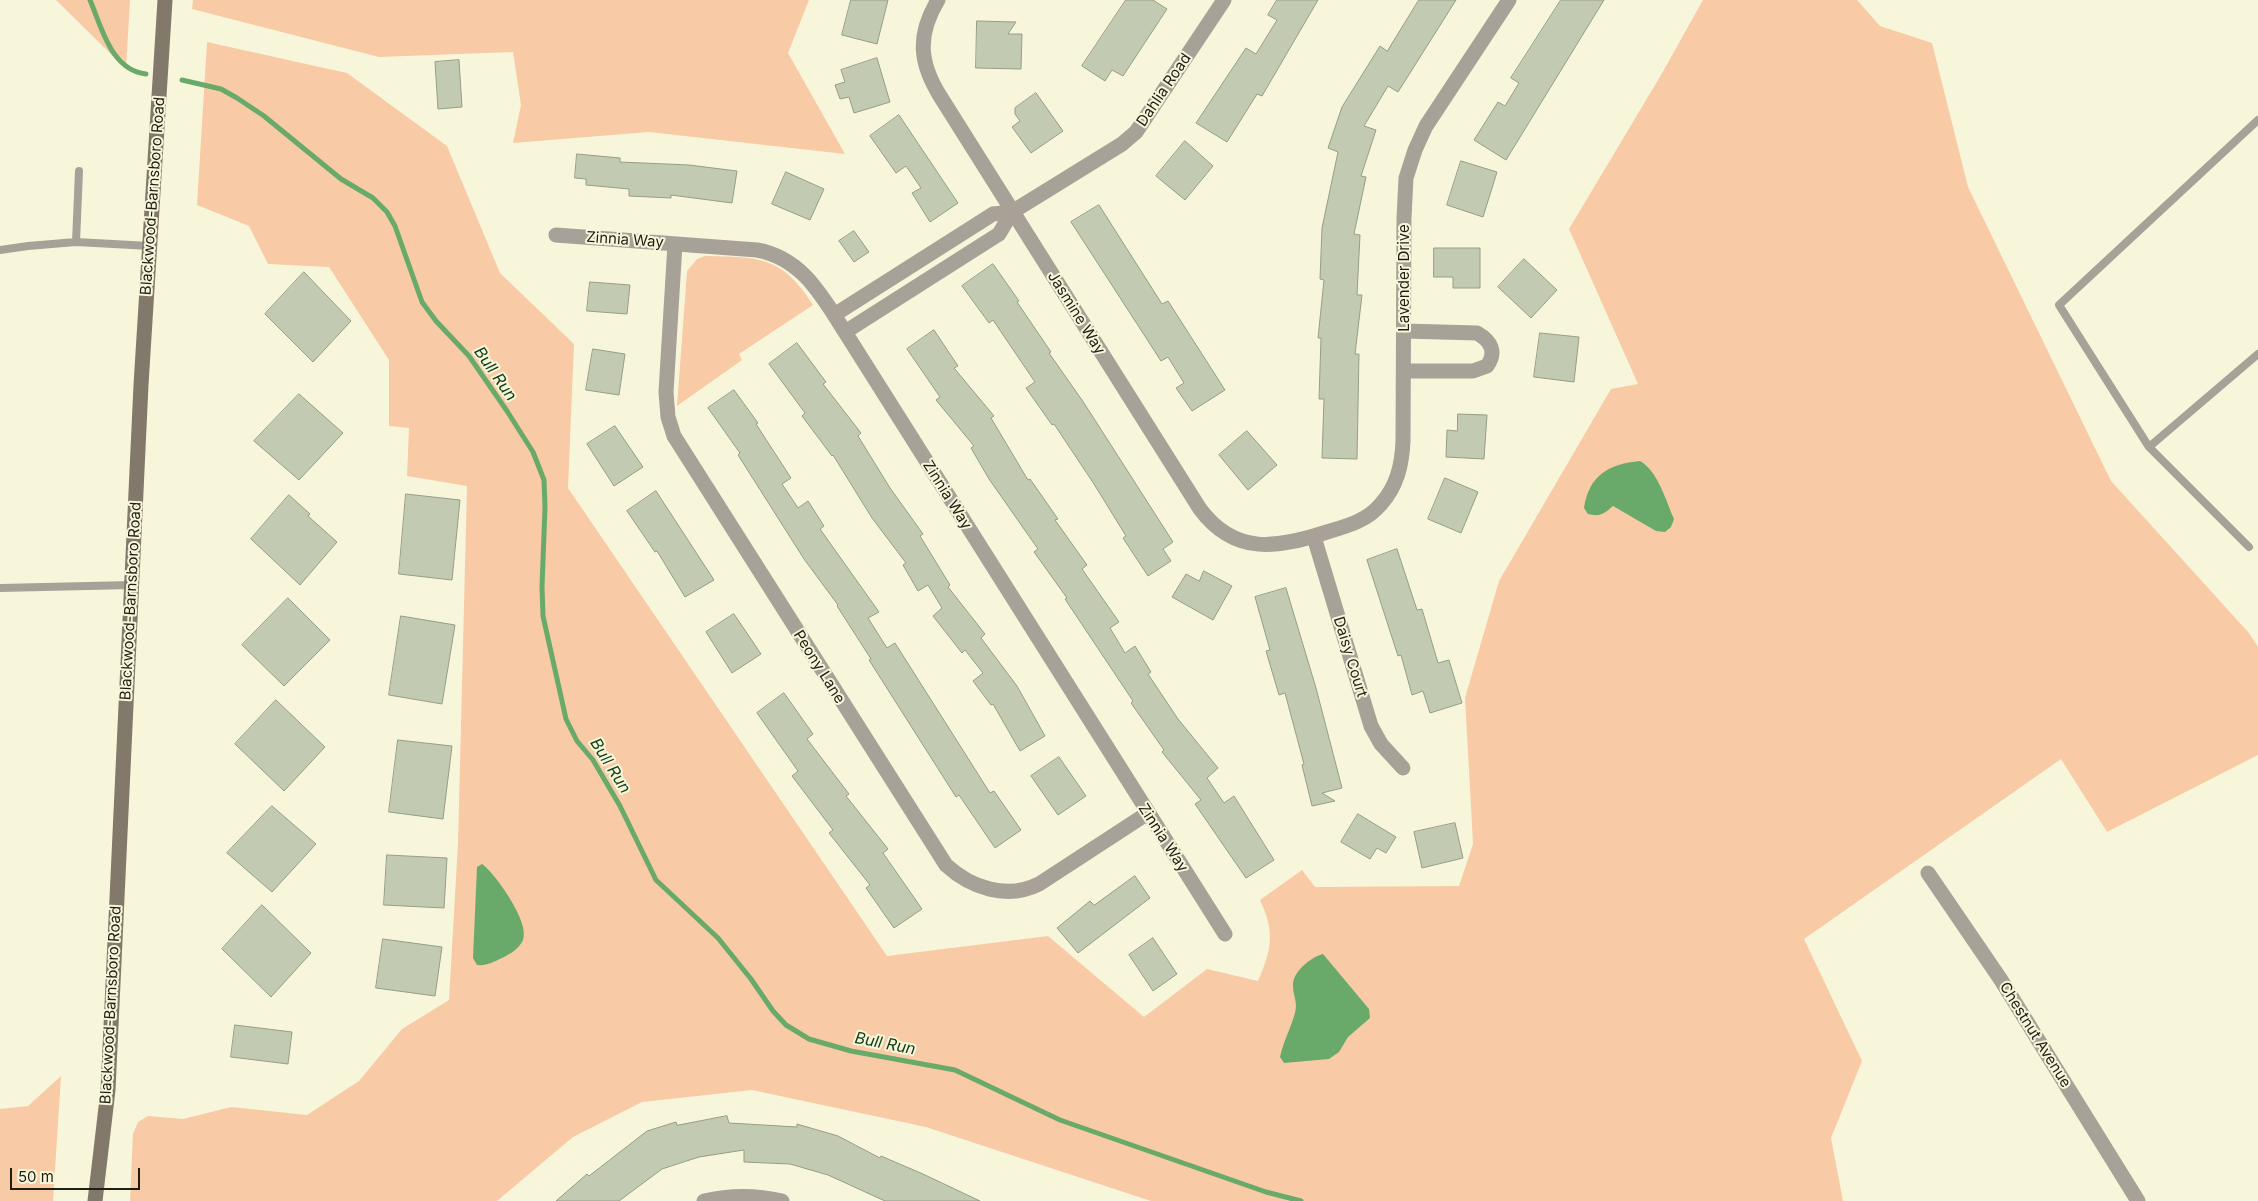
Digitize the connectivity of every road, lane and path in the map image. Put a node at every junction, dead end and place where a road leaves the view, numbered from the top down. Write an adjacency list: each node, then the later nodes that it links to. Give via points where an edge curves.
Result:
1 (165, 0): 11 (main road, Blackwood-Barnsboro Road)
2 (938, 0): 7 (street, Jasmine Way, via 930,15 922,50 927,72)
3 (1224, 0): 7 (street, Dahlia Road, via 1136,132)
4 (1509, 0): 14 (street, Lavender Drive, via 1426,126 1412,158 1404,201)
5 (2258, 120): 18 (lane, via 2059,305)
6 (79, 170): 9 (lane)
7 (1012, 212): 13 (street, Dahlia Road, via 993,214); 15 (street, Dahlia Road, via 998,234); 19 (street, Jasmine Way, via 1200,509 1212,523 1236,539 1263,546)
8 (556, 235): 10 (street, Zinnia Way)
9 (76, 242): 11 (lane); 12 (lane)
10 (675, 244): 13 (street, Zinnia Way, via 747,248 774,254 803,273); 24 (street, Peony Lane, via 666,392 668,417 674,436 946,865 980,887 1007,891 1027,889)
11 (150, 246): 21 (main road, Blackwood-Barnsboro Road)
12 (0, 250)
13 (834, 315): 15 (street, Zinnia Way)
14 (1404, 331): 17 (street, Lavender Drive); 17 (street, via 1477,333 1491,344 1493,353 1487,366 1473,371)
15 (845, 332): 24 (street, Zinnia Way)
16 (2258, 354): 18 (lane)
17 (1404, 371): 19 (street, Lavender Drive, via 1402,457 1391,490 1380,506 1358,522)
18 (2149, 447): 20 (lane)
19 (1314, 537): 23 (street, Daisy Court, via 1371,726 1381,744)
20 (2249, 547)
21 (132, 585): 22 (lane); 27 (main road, Blackwood-Barnsboro Road, via 108,1090)
22 (0, 588)
23 (1403, 768)
24 (1148, 813): 26 (street, Zinnia Way)
25 (1928, 872): 30 (street, Chestnut Avenue, via 2000,980)
26 (1225, 934)
27 (95, 1201)
28 (704, 1201): 29 (street, via 745,1196)
29 (782, 1201)
30 (2138, 1201)

